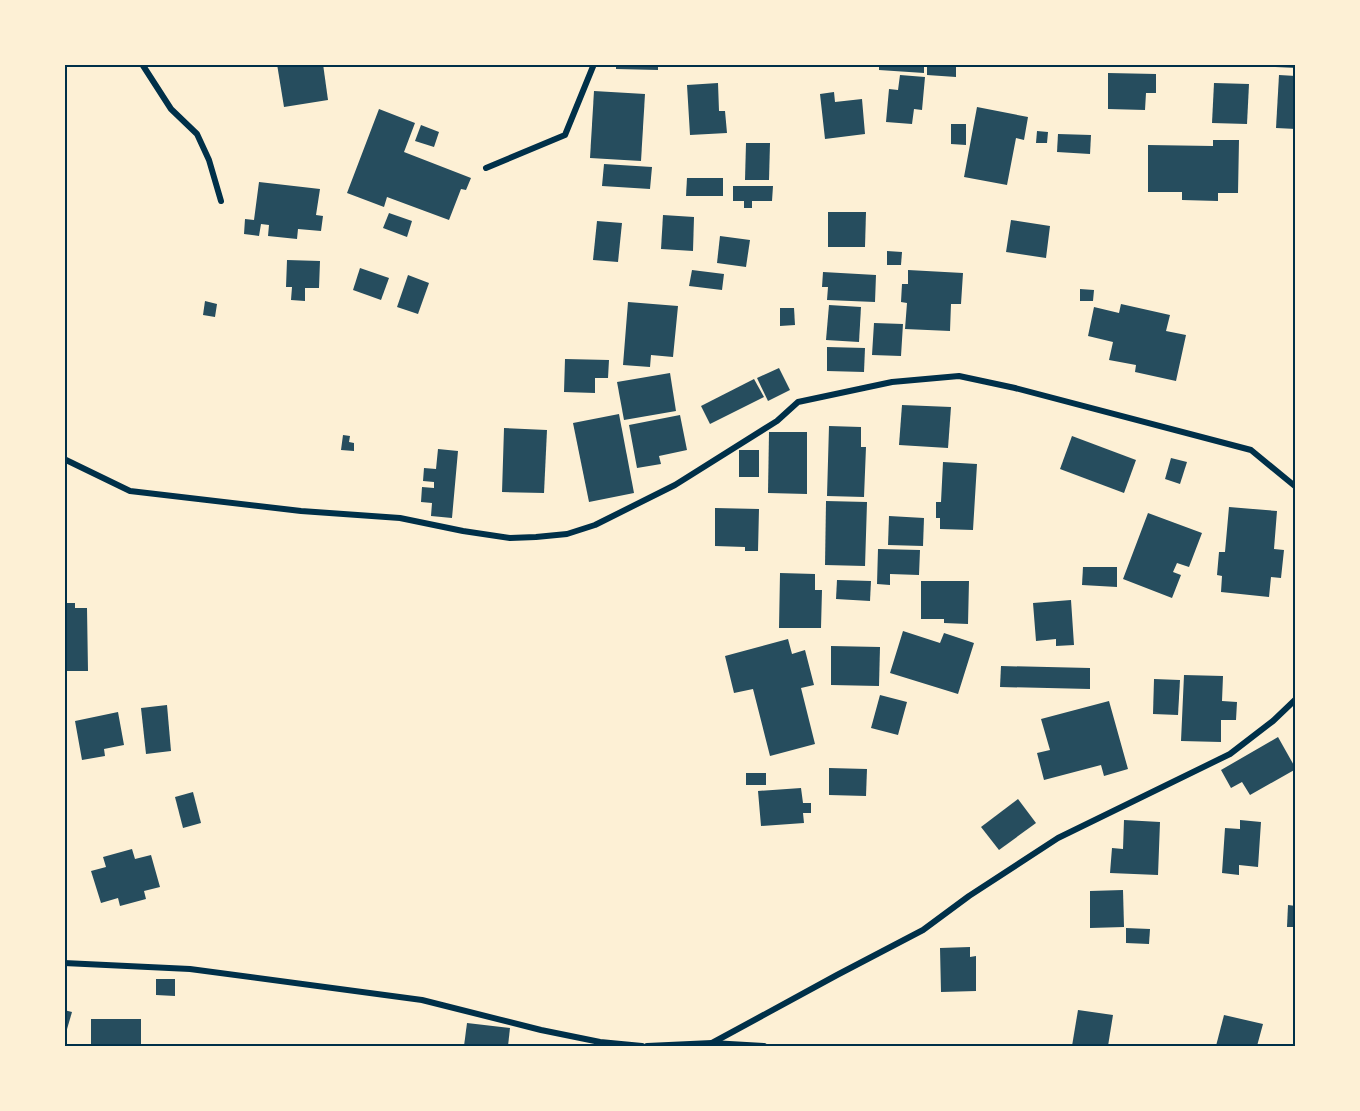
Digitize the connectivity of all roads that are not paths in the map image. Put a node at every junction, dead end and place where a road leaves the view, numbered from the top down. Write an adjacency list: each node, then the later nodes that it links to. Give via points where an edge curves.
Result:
1 (142, 64): 4 (street, via 171,109 197,134)
2 (594, 64): 3 (street, via 565,135)
3 (486, 168)
4 (221, 201)
5 (64, 459): 6 (street, via 130,491 400,518 510,538 536,537 567,534 595,525 675,485 777,422 798,402 892,382 958,376 1251,450)
6 (1296, 487)
7 (1296, 699): 9 (street, via 1230,754 1058,838 923,930)
8 (64, 963): 10 (street, via 190,969 422,1000 541,1030)
9 (712, 1043): 10 (street); 11 (street)
10 (645, 1047)
11 (764, 1047)

